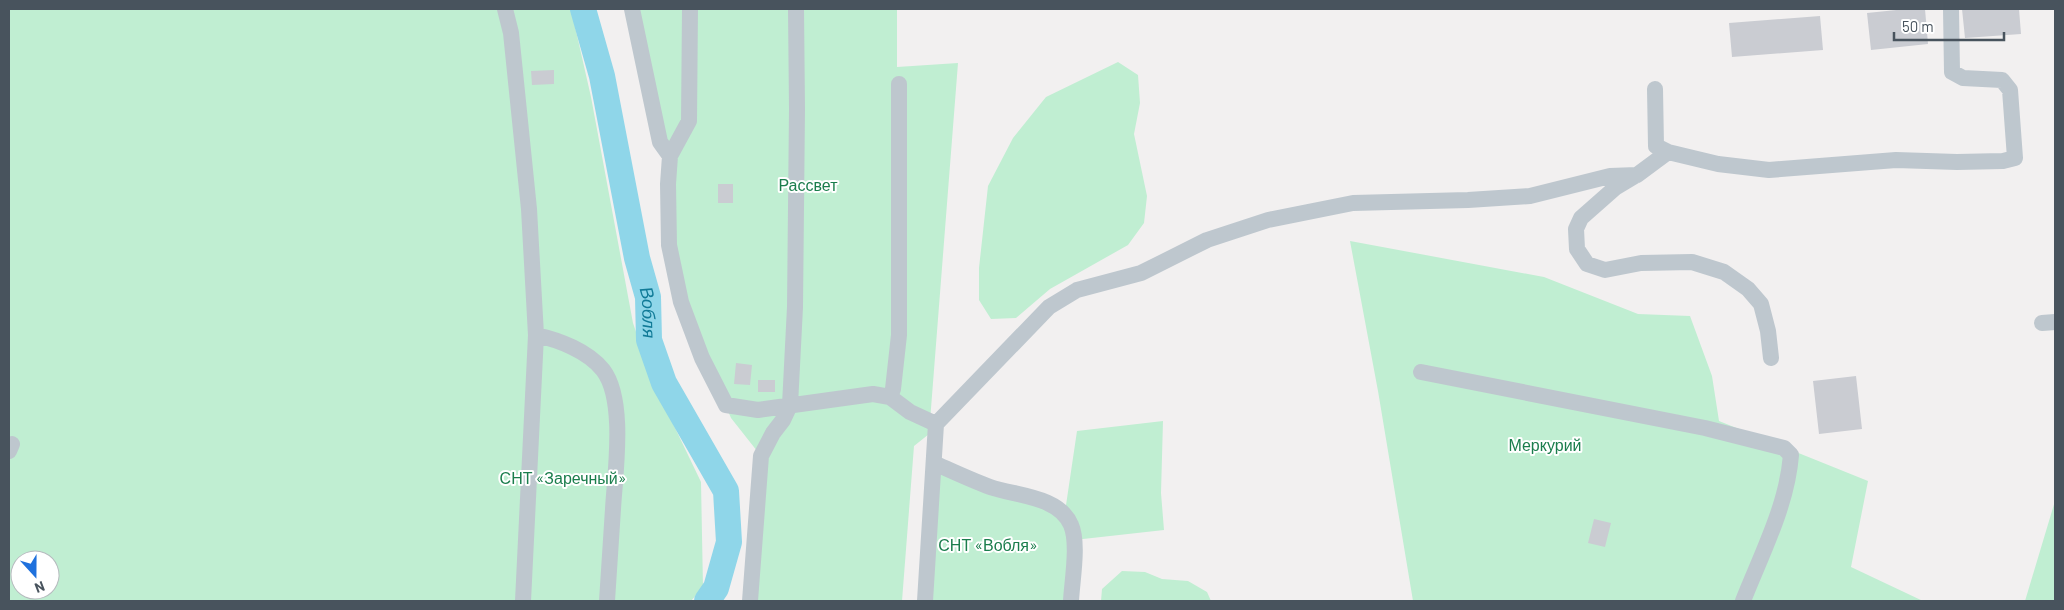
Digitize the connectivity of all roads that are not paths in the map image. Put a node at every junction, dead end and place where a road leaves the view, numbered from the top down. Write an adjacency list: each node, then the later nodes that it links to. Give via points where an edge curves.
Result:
1 (506, 9): 11 (street, via 529,209)
2 (632, 9): 9 (street, via 660,142)
3 (690, 9): 9 (street, via 689,121)
4 (796, 9): 15 (street, via 795,307)
5 (1951, 9): 8 (street, via 1952,72 1963,78 2002,80 2010,90 2015,158 1957,162 1896,160 1769,170 1718,164)
6 (900, 84): 14 (street, via 899,335)
7 (1655, 89): 8 (street, via 1656,146)
8 (1668, 152): 10 (street)
9 (670, 156): 15 (street, via 669,245 681,302 702,358 726,405 758,410)
10 (1637, 175): 12 (street, via 1615,188 1581,218 1576,229 1577,249 1587,264 1605,270 1641,263 1692,262 1724,272 1761,304); 16 (street, via 1610,176 1530,196 1353,203 1268,220 1207,240 1141,273 1077,290 1049,307)
11 (536, 335): 18 (street); 19 (street, via 553,338 583,353 602,370 611,385 617,449)
12 (1771, 358)
13 (1421, 372): 23 (street, via 1705,428 1784,448 1791,455 1790,473 1777,516)
14 (890, 397): 15 (street, via 873,394); 16 (street, via 910,412)
15 (790, 405): 20 (street, via 761,456)
16 (936, 424): 17 (street)
17 (934, 463): 21 (street); 22 (street, via 991,487 1048,503 1065,513 1072,526 1074,540)
18 (523, 601)
19 (607, 601)
20 (750, 601)
21 (925, 601)
22 (1071, 601)
23 (1743, 601)

